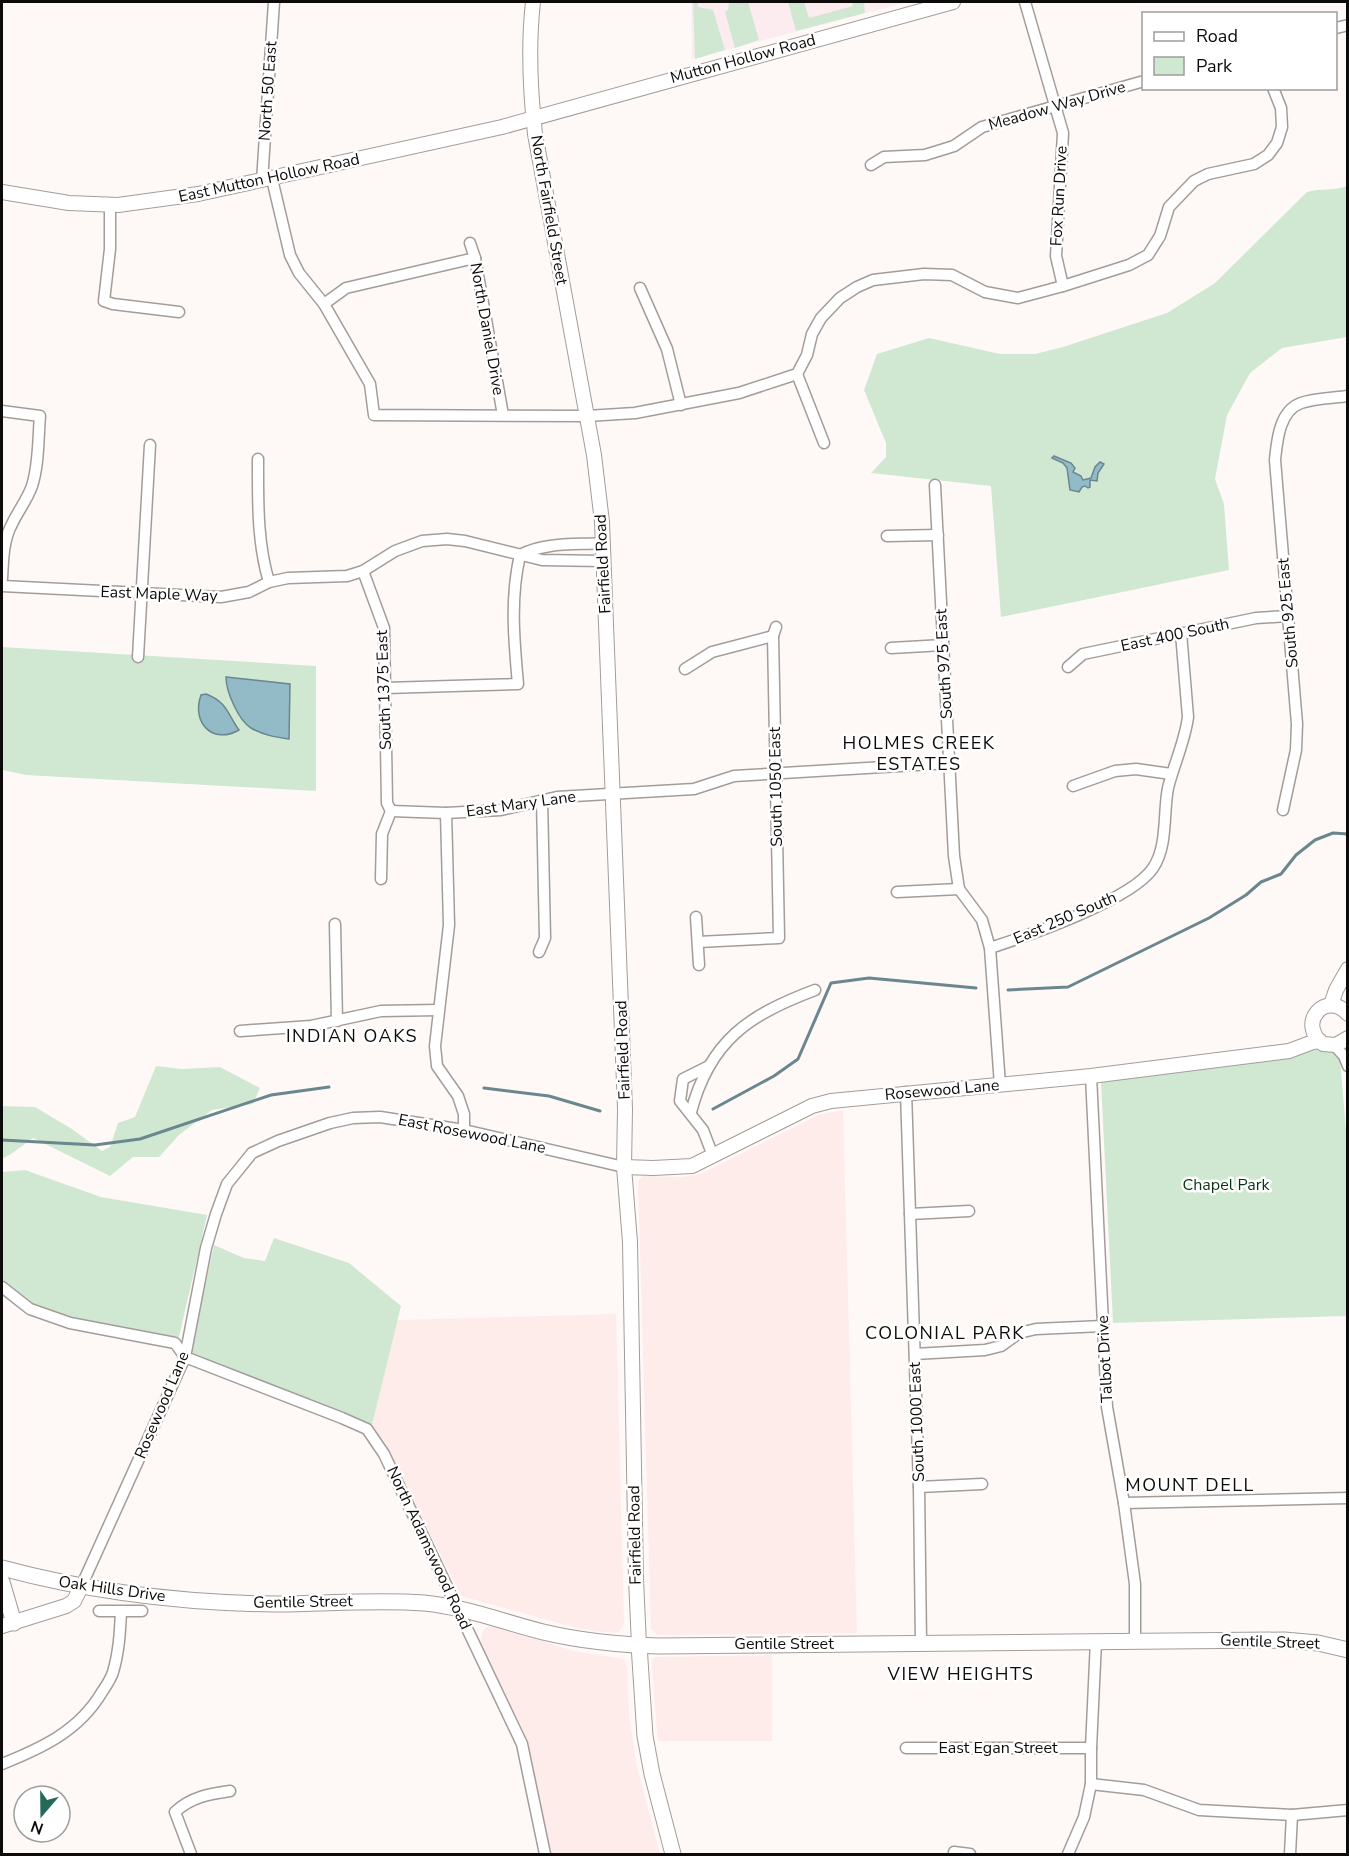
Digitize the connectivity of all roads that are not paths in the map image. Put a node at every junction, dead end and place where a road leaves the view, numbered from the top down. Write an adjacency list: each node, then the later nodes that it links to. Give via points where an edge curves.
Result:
1 (274, 2): 10 (street, North 50 East)
2 (533, 2): 8 (street, North Fairfield Street, via 529,52)
3 (953, 2): 8 (street, Mutton Hollow Road)
4 (1025, 2): 7 (street, Fox Run Drive)
5 (1142, 81): 7 (street, Meadow Way Drive)
6 (1274, 90): 15 (street, via 1281,108 1282,127 1268,155 1254,164 1208,174 1194,182 1169,207 1160,236 1148,255 1130,265)
7 (1055, 105): 9 (street, Meadow Way Drive, via 982,127 954,146 925,155 884,157); 15 (street, Fox Run Drive, via 1063,133 1056,256)
8 (533, 118): 10 (street, East Mutton Hollow Road); 24 (street, North Fairfield Street)
9 (871, 165)
10 (267, 180): 12 (street, East Mutton Hollow Road, via 198,194); 17 (street, North 50 East, via 290,255)
11 (2, 192): 12 (street, East Mutton Hollow Road, via 69,203)
12 (110, 204): 18 (street, via 104,300)
13 (470, 243): 14 (street, North Daniel Drive)
14 (475, 258): 17 (street, via 346,288); 23 (street, North Daniel Drive)
15 (1063, 286): 19 (street, via 1018,298 985,292 952,275 873,280 840,298 821,318)
16 (640, 288): 21 (street, via 667,349)
17 (324, 304): 23 (street, North 50 East, via 369,384 374,415)
18 (178, 312)
19 (797, 374): 21 (street, via 739,393); 25 (street)
20 (1347, 396): 39 (street, South 925 East, via 1299,404 1286,416 1277,437 1275,460)
21 (681, 405): 24 (street)
22 (2, 411): 35 (street, via 40,416 34,477 11,525)
23 (503, 415): 24 (street)
24 (587, 416): 31 (street, Fairfield Road, via 600,492)
25 (824, 443)
26 (150, 445): 38 (street)
27 (258, 459): 36 (street, via 259,532)
28 (935, 485): 29 (street, South 975 East)
29 (938, 535): 30 (street); 41 (street, South 975 East)
30 (887, 536)
31 (603, 543): 32 (street, via 534,548); 33 (street, Fairfield Road)
32 (520, 555): 33 (street, East Maple Way, via 557,562); 34 (street, East Maple Way, via 447,539 395,551); 46 (street, via 513,601 518,684)
33 (603, 561): 51 (street, Fairfield Road)
34 (363, 571): 36 (street, East Maple Way, via 347,576); 46 (street, South 1375 East, via 384,628)
35 (2, 579)
36 (269, 582): 38 (street, East Maple Way, via 249,592 220,597)
37 (2, 586): 38 (street, East Maple Way)
38 (142, 593): 43 (street)
39 (1288, 616): 40 (street, East 400 South, via 1256,618); 53 (street, South 925 East, via 1297,724 1296,750)
40 (1181, 633): 44 (street, East 400 South, via 1083,654); 49 (street, via 1188,717)
41 (943, 645): 42 (street); 47 (street, South 975 East)
42 (891, 648)
43 (138, 657)
44 (1068, 667)
45 (685, 669): 48 (street, South 1050 East, via 712,652 774,632)
46 (386, 688): 54 (street, South 1375 East, via 387,803)
47 (950, 763): 48 (street, East Mary Lane); 57 (street, South 975 East)
48 (776, 773): 51 (street, East Mary Lane, via 734,776 694,789); 61 (street, South 1050 East, via 779,938)
49 (1171, 774): 50 (street, via 1136,769 1115,771); 62 (street, East 250 South, via 1162,846 1154,868 1138,885 1112,900)
50 (1073, 786)
51 (614, 794): 52 (street, East Mary Lane); 85 (street, Fairfield Road)
52 (542, 800): 55 (street, East Mary Lane, via 501,810); 63 (street, via 545,938)
53 (1283, 810)
54 (391, 812): 55 (street, East Mary Lane); 56 (street, via 382,834)
55 (446, 813): 68 (street, via 449,925)
56 (381, 879)
57 (959, 889): 58 (street); 62 (street, South 975 East, via 982,920)
58 (897, 892)
59 (696, 917): 61 (street)
60 (335, 924): 69 (street)
61 (698, 942): 64 (street)
62 (990, 948): 79 (street, South 975 East)
63 (538, 952)
64 (699, 965)
65 (1345, 972): 67 (street)
66 (815, 990): 76 (street, via 757,1016 726,1040)
67 (1340, 1009): 70 (street, Rosewood Lane, via 1317,1012)
68 (438, 1010): 69 (street, via 381,1011); 82 (street, via 437,1066 458,1096)
69 (337, 1021): 71 (street)
70 (1311, 1024): 73 (street); 75 (street, Rosewood Lane, via 1306,1033)
71 (240, 1030)
72 (1347, 1038): 74 (street)
73 (1320, 1041): 74 (street); 75 (street, Rosewood Lane)
74 (1334, 1045): 77 (street)
75 (1275, 1053): 78 (street, Rosewood Lane)
76 (709, 1066): 81 (street); 81 (street, via 683,1079 680,1101)
77 (1347, 1066)
78 (1091, 1076): 79 (street, Rosewood Lane); 89 (street, Talbot Drive)
79 (1000, 1085): 80 (street, Rosewood Lane)
80 (906, 1092): 84 (street, Rosewood Lane, via 812,1106); 87 (street, South 1000 East)
81 (691, 1112): 84 (street)
82 (464, 1130): 83 (street, East Rosewood Lane, via 380,1117 353,1118 298,1133); 85 (street, East Rosewood Lane)
83 (252, 1153): 91 (street, Rosewood Lane, via 227,1184 216,1214)
84 (713, 1156): 85 (street, Rosewood Lane, via 693,1166)
85 (624, 1167): 108 (street, Fairfield Road, via 630,1242)
86 (969, 1211): 87 (street)
87 (910, 1214): 90 (street, South 1000 East)
88 (2, 1287): 91 (street, North Adamswood Road, via 30,1309 70,1323 176,1343)
89 (1104, 1326): 90 (street, via 1036,1329 985,1350); 95 (street, Talbot Drive, via 1107,1407)
90 (915, 1354): 93 (street, South 1000 East)
91 (185, 1356): 98 (street, Rosewood Lane); 100 (street, North Adamswood Road, via 367,1429 384,1454)
92 (982, 1484): 93 (street)
93 (919, 1487): 107 (street, South 1000 East)
94 (1347, 1498): 95 (street)
95 (1124, 1503): 106 (street, Talbot Drive, via 1135,1584)
96 (2, 1568): 98 (main road, Oak Hills Drive)
97 (2, 1582): 104 (main road)
98 (81, 1587): 99 (main road, Oak Hills Drive); 104 (street, via 74,1601 66,1606)
99 (224, 1602): 100 (main road, Gentile Street, via 376,1601)
100 (458, 1607): 108 (main road, Gentile Street, via 576,1639); 119 (street, North Adamswood Road, via 522,1744)
101 (99, 1611): 103 (street)
102 (142, 1611): 103 (street)
103 (121, 1612): 112 (street, via 112,1674 98,1699 60,1737)
104 (8, 1625)
105 (1096, 1641): 106 (main road, Gentile Street); 107 (main road, Gentile Street); 110 (street)
106 (1135, 1641): 109 (main road, Gentile Street, via 1292,1640)
107 (921, 1643): 108 (main road, Gentile Street)
108 (639, 1645): 120 (main road, Fairfield Road, via 647,1752)
109 (1347, 1650)
110 (1091, 1748): 111 (street, East Egan Street); 113 (street)
111 (906, 1749)
112 (2, 1764)
113 (1091, 1784): 116 (street, via 1144,1790 1199,1810); 122 (street, via 1084,1817)
114 (230, 1791): 118 (street, via 205,1794 176,1812)
115 (1347, 1810): 116 (street)
116 (1292, 1815): 123 (street)
117 (954, 1852): 121 (street)
118 (190, 1854)
119 (545, 1854)
120 (673, 1854)
121 (970, 1854)
122 (1068, 1854)
123 (1290, 1854)

